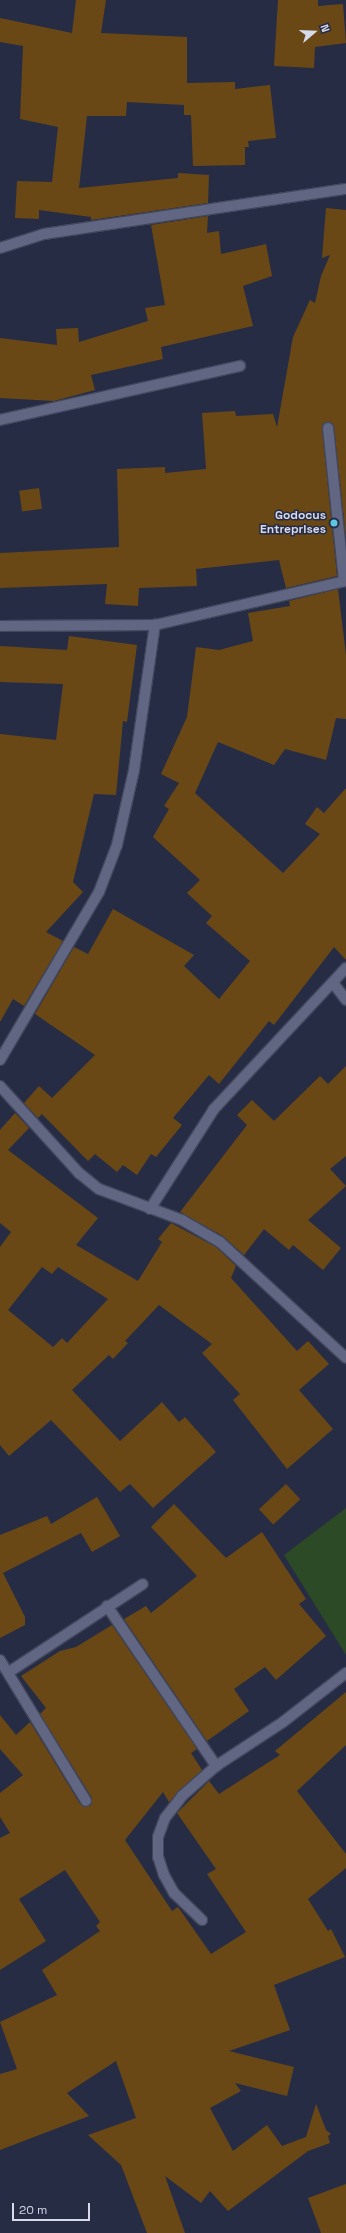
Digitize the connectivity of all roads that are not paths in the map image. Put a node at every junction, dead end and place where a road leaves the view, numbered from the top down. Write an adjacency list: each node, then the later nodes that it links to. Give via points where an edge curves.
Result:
1 (346, 189): 2 (street, via 44,234)
2 (0, 248)
3 (240, 366): 4 (street)
4 (0, 420)
5 (328, 428): 6 (street)
6 (345, 581): 7 (street)
7 (155, 625): 8 (street); 12 (street, via 134,770 117,845 99,892)
8 (0, 626)
9 (346, 968): 10 (street)
10 (334, 984): 11 (street); 14 (street, via 214,1109)
11 (346, 1000)
12 (0, 1060)
13 (0, 1086): 14 (street, via 79,1173 99,1189)
14 (150, 1209): 15 (street, via 182,1220 220,1242)
15 (346, 1358)
16 (143, 1584): 17 (street)
17 (107, 1606): 19 (street); 21 (street)
18 (0, 1660): 19 (street)
19 (8, 1672): 22 (street)
20 (346, 1673): 21 (street, via 283,1722)
21 (216, 1766): 23 (street, via 182,1796 165,1818 158,1837 158,1857 164,1875 178,1898)
22 (86, 1801)
23 (202, 1920)

